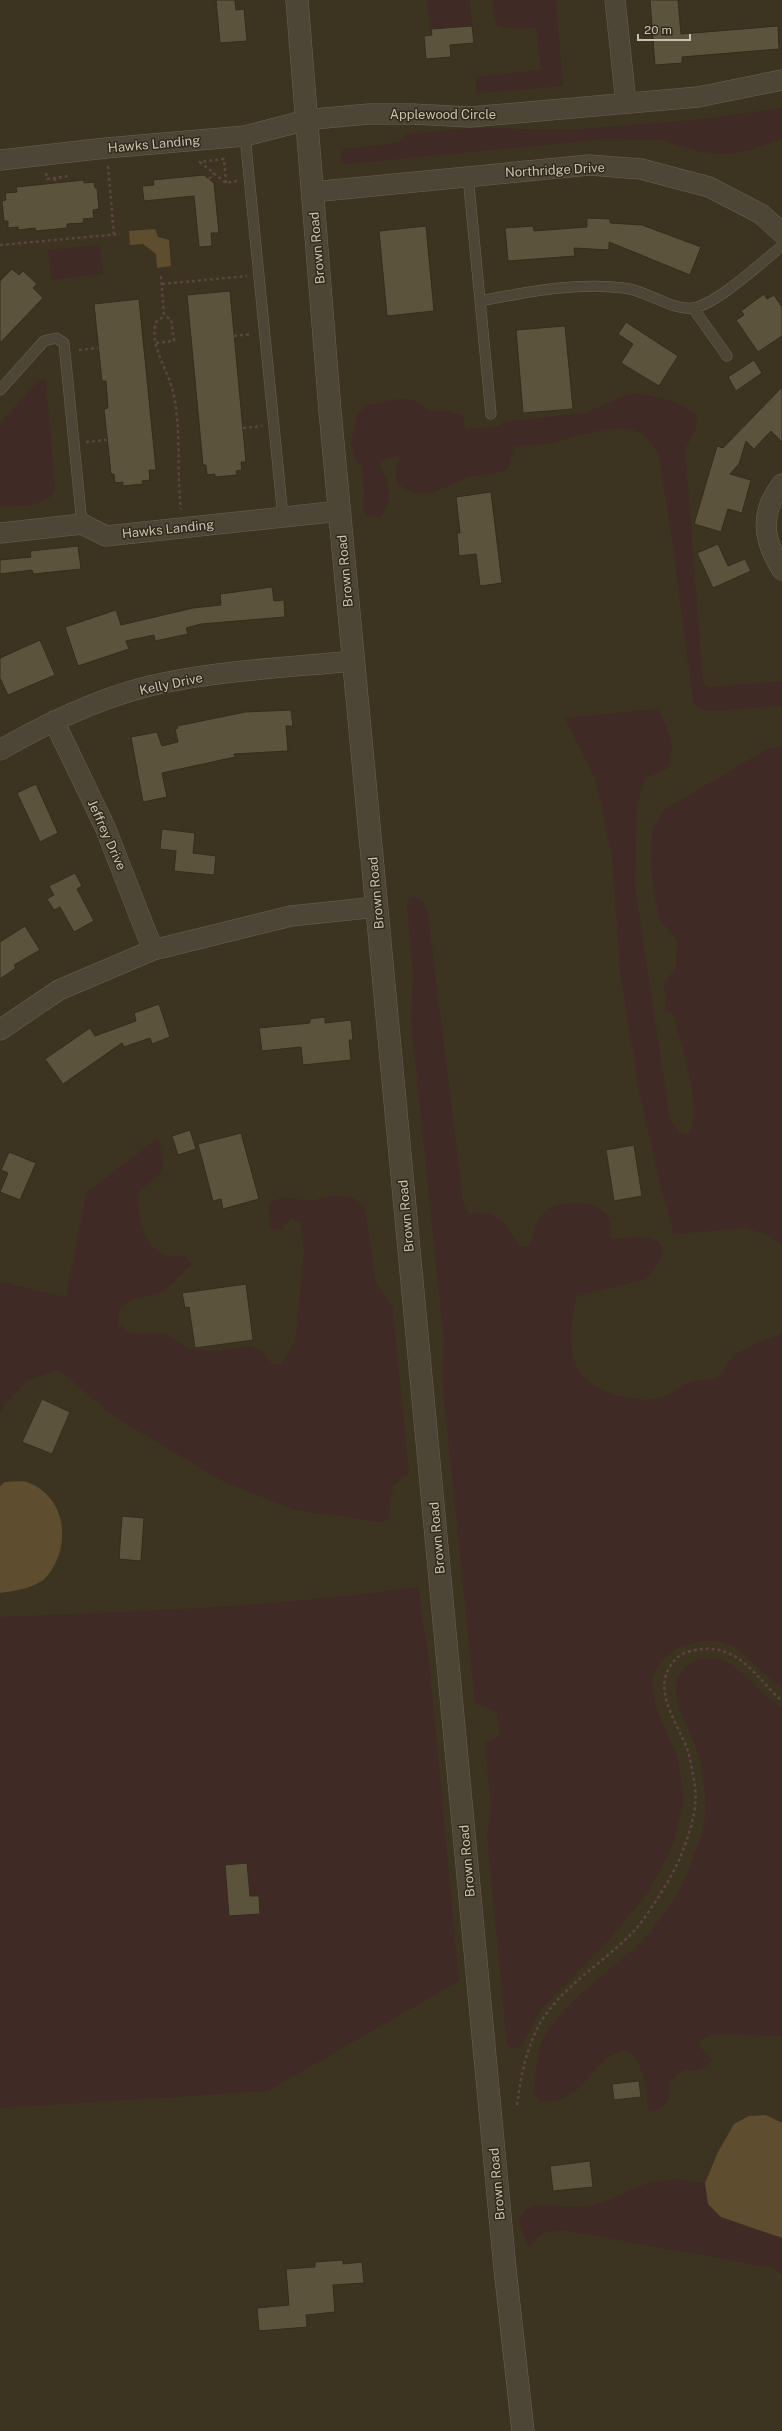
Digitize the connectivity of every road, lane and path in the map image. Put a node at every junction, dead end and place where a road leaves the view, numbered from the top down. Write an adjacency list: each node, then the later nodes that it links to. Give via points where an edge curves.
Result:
1 (297, 0): 5 (street, Brown Road)
2 (615, 0): 4 (street)
3 (782, 80): 4 (street, Applewood Circle, via 698,97)
4 (626, 103): 5 (street, Applewood Circle, via 470,117 370,114)
5 (307, 120): 6 (street, Hawks Landing); 14 (street, Brown Road)
6 (245, 136): 7 (street, Hawks Landing); 20 (lane)
7 (106, 148): 8 (street, Hawks Landing); 17 (path)
8 (0, 160)
9 (214, 173): 9 (path, via 226,183 224,159 200,162); 12 (path)
10 (468, 176): 14 (street, Northridge Drive); 15 (street, Northridge Drive, via 589,165 641,169 710,187 761,214); 23 (lane)
11 (55, 178): 13 (path)
12 (209, 179)
13 (55, 183)
14 (312, 192): 35 (street, Brown Road)
15 (782, 233)
16 (120, 234): 17 (path)
17 (114, 235): 18 (path)
18 (0, 245)
19 (782, 246): 24 (lane, via 712,301)
20 (259, 274): 22 (path); 36 (lane)
21 (161, 276): 22 (path)
22 (162, 284): 25 (path)
23 (480, 301): 24 (lane, via 546,289 594,284 626,288 654,296 677,307); 31 (lane)
24 (693, 308): 29 (lane)
25 (164, 316): 26 (path, via 156,322); 26 (path, via 171,319 174,341)
26 (156, 343): 38 (path, via 173,393 178,420)
27 (98, 348): 28 (path)
28 (65, 352): 30 (lane, via 64,343 56,338 44,341); 33 (lane)
29 (727, 356)
30 (0, 390)
31 (491, 414)
32 (107, 440): 33 (path)
33 (74, 444): 37 (lane)
34 (782, 484): 40 (street, via 775,492 766,514 766,536)
35 (340, 511): 36 (street, Hawks Landing); 41 (street, Brown Road)
36 (283, 517): 38 (street, Hawks Landing)
37 (82, 524): 38 (street, Hawks Landing, via 106,536); 39 (street)
38 (183, 528)
39 (0, 533)
40 (782, 570)
41 (354, 661): 42 (street, Kelly Drive, via 243,671 166,682 99,702); 44 (street, Brown Road)
42 (54, 721): 43 (street, Kelly Drive); 45 (street, Jeffrey Drive, via 105,827)
43 (0, 750)
44 (377, 907): 45 (street, via 291,916); 49 (street, Brown Road, via 505,2269)
45 (153, 950): 46 (street, via 59,990)
46 (0, 1030)
47 (782, 1701): 48 (path, via 743,1661 729,1652 713,1648 695,1650 679,1656 666,1670 664,1688 668,1711 688,1752 695,1787 694,1819 676,1869 633,1933 559,1998 539,2026 523,2061)
48 (517, 2105)
49 (523, 2431)

